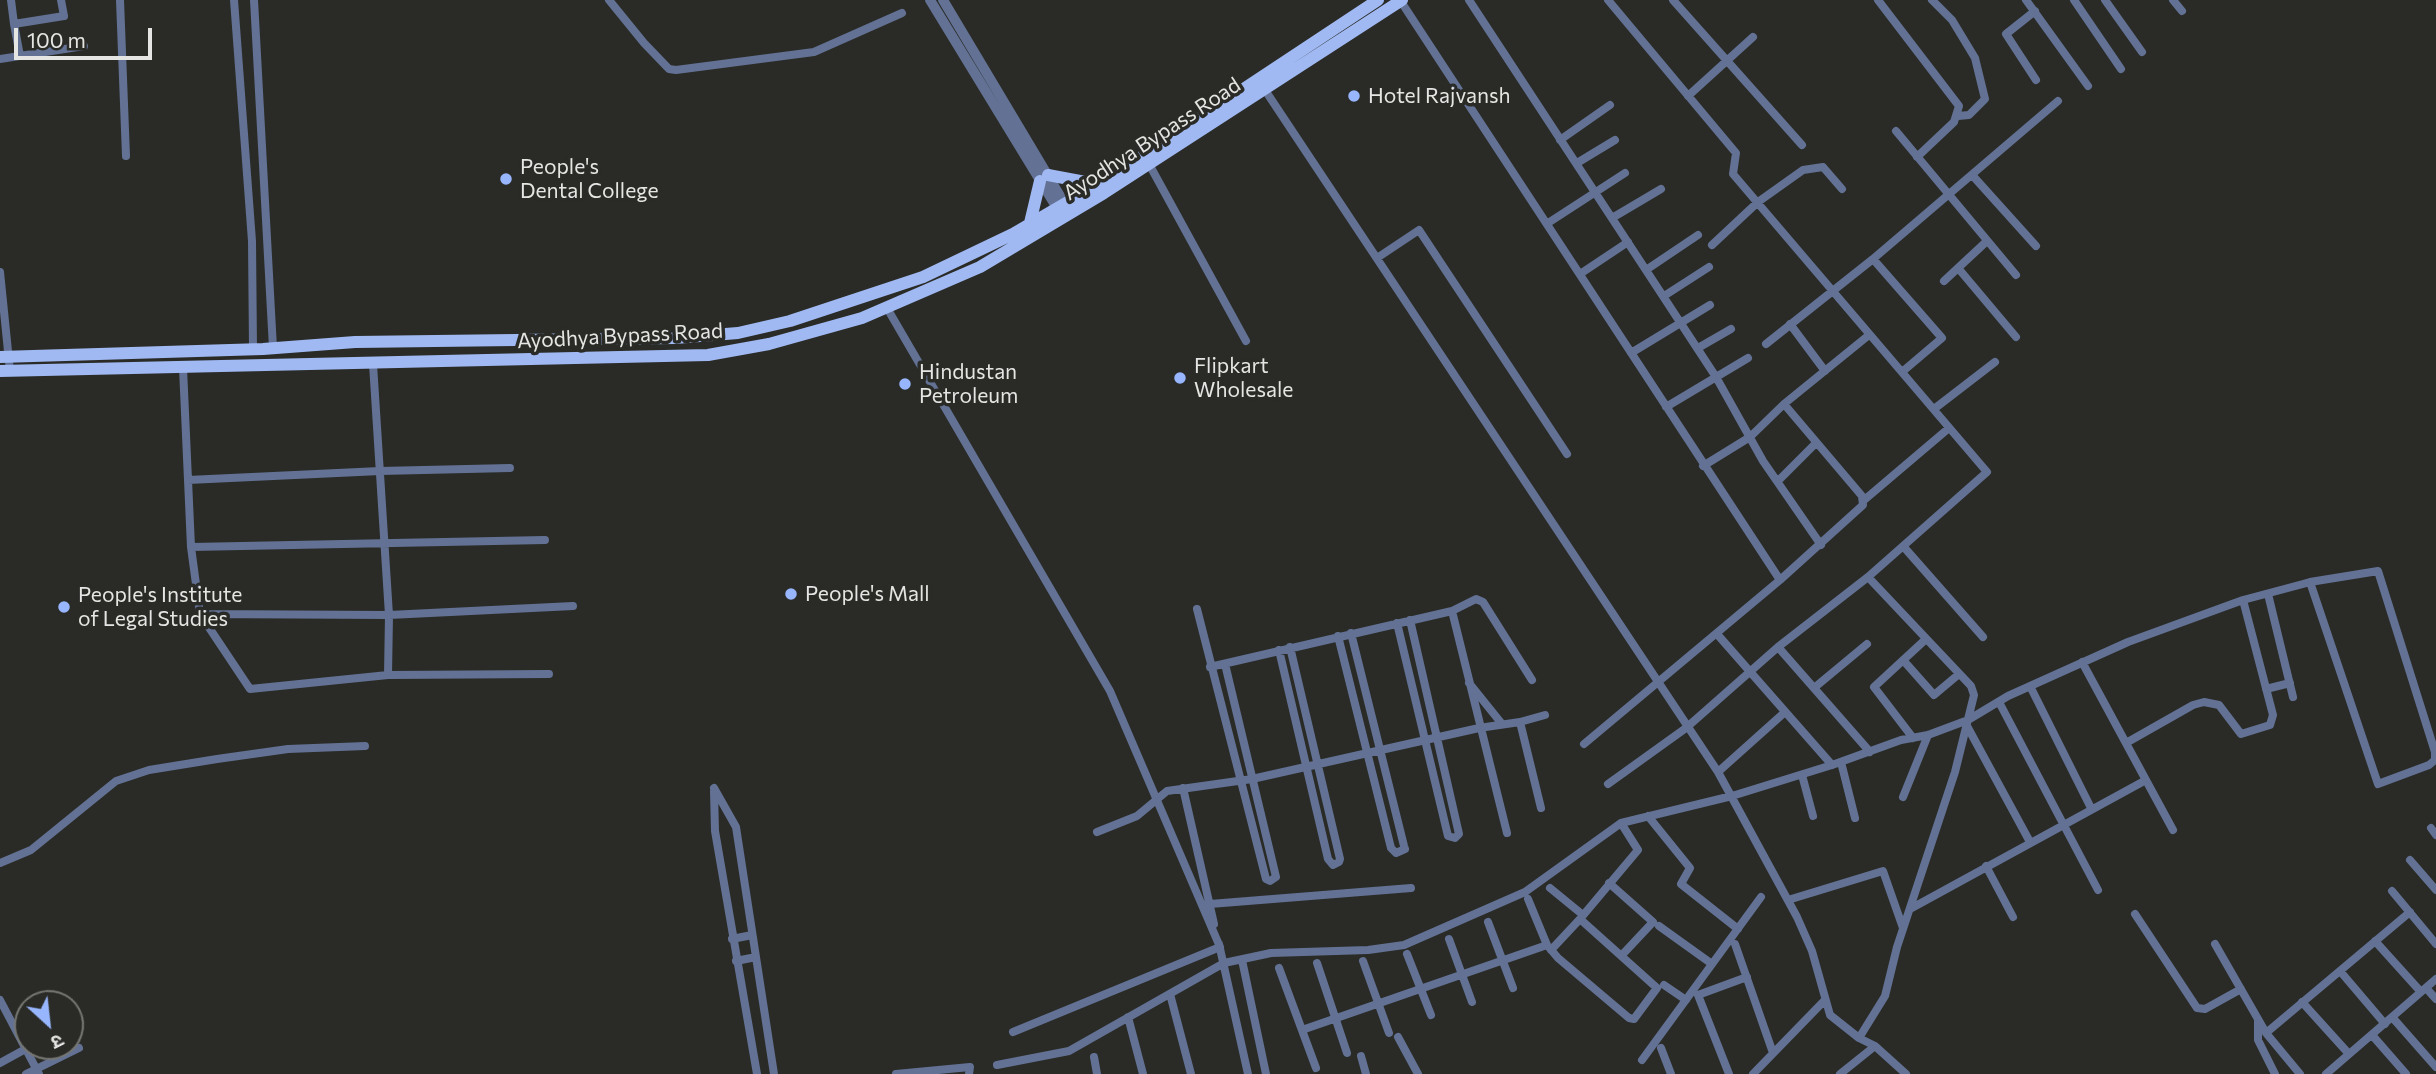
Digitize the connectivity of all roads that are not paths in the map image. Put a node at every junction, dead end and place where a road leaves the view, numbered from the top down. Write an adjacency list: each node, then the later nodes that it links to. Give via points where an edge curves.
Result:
1 (11, 0): 23 (street)
2 (61, 0): 23 (street, via 64,16)
3 (120, 0): 42 (street)
4 (234, 0): 60 (street)
5 (254, 0): 62 (street)
6 (609, 0): 22 (street, via 669,69 676,70 814,52)
7 (930, 0): 48 (street)
8 (943, 0): 48 (street)
9 (1378, 0): 49 (main road, Ayodhya Bypass Road)
10 (1401, 0): 33 (main road, Ayodhya Bypass Road); 58 (street)
11 (1469, 0): 39 (street)
12 (1608, 0): 34 (street)
13 (1673, 0): 29 (street)
14 (1878, 0): 37 (street, via 1959,106)
15 (1932, 0): 37 (street, via 1952,20 1975,58 1986,99 1969,115)
16 (2026, 0): 20 (street)
17 (2074, 0): 30 (street)
18 (2105, 0): 26 (street)
19 (2173, 0): 21 (street)
20 (2035, 11): 31 (street, via 2006,34); 32 (street)
21 (2182, 12)
22 (902, 13)
23 (15, 24): 27 (street)
24 (1753, 37): 29 (street)
25 (83, 46): 27 (street)
26 (2142, 52)
27 (20, 56): 28 (street)
28 (0, 59)
29 (1727, 61): 34 (street); 41 (street)
30 (2121, 69)
31 (2036, 80)
32 (2088, 86)
33 (1265, 90): 45 (main road, Ayodhya Bypass Road); 66 (street)
34 (1688, 96): 54 (street, via 1735,153 1732,174)
35 (2058, 101): 47 (street)
36 (1610, 105): 39 (street)
37 (1958, 116): 43 (street)
38 (1896, 131): 43 (street)
39 (1560, 140): 44 (street)
40 (1615, 140): 44 (street)
41 (1802, 145)
42 (126, 156)
43 (1917, 157): 53 (street)
44 (1577, 163): 52 (street)
45 (1149, 164): 55 (main road, Ayodhya Bypass Road); 88 (street)
46 (1625, 173): 52 (street)
47 (1973, 176): 53 (street); 65 (street)
48 (1044, 178): 49 (main road); 55 (street); 57 (main road)
49 (1096, 184): 55 (main road, Ayodhya Bypass Road)
50 (1661, 189): 56 (street)
51 (1842, 189): 54 (street, via 1818,165 1803,170)
52 (1596, 193): 56 (street); 58 (street)
53 (1948, 197): 61 (street); 68 (street)
54 (1758, 202): 64 (street); 77 (street)
55 (1063, 210): 57 (main road, Ayodhya Bypass Road); 73 (main road, Ayodhya Bypass Road)
56 (1612, 218): 63 (street)
57 (1030, 223): 67 (main road, Ayodhya Bypass Road)
58 (1548, 223): 74 (street)
59 (1699, 235): 71 (street)
60 (252, 241): 62 (street); 91 (street)
61 (1987, 241): 70 (street); 75 (street)
62 (269, 242): 91 (street)
63 (1628, 242): 71 (street); 74 (street)
64 (1712, 245)
65 (2036, 246)
66 (1377, 258): 109 (street, via 1419,230); 153 (street)
67 (963, 259): 73 (main road); 79 (main road, Ayodhya Bypass Road)
68 (1873, 259): 77 (street); 101 (street, via 1942,338)
69 (1709, 267): 78 (street)
70 (1958, 268): 76 (street); 87 (street)
71 (1646, 270): 78 (street)
72 (0, 272): 93 (street)
73 (969, 272): 81 (main road, Ayodhya Bypass Road)
74 (1580, 274): 92 (street)
75 (2016, 275)
76 (1944, 281)
77 (1832, 290): 84 (street); 86 (street)
78 (1664, 296): 83 (street)
79 (855, 301): 82 (main road); 91 (main road, Ayodhya Bypass Road, via 738,334 355,342)
80 (1710, 305): 83 (street)
81 (887, 307): 82 (main road, Ayodhya Bypass Road); 187 (street, via 1110,691)
82 (862, 318): 96 (main road, Ayodhya Bypass Road, via 769,344 708,355)
83 (1681, 324): 90 (street); 92 (street)
84 (1790, 324): 89 (street); 100 (street)
85 (1731, 329): 90 (street)
86 (1869, 335): 100 (street); 101 (street)
87 (2016, 337)
88 (1246, 341)
89 (1766, 344)
90 (1698, 348): 102 (street)
91 (263, 349): 93 (main road, Ayodhya Bypass Road); 97 (main road)
92 (1631, 353): 104 (street)
93 (4, 357): 99 (street)
94 (1748, 358): 102 (street)
95 (1995, 362): 105 (street)
96 (373, 364): 97 (main road, Ayodhya Bypass Road); 112 (street)
97 (263, 366): 98 (main road, Ayodhya Bypass Road)
98 (183, 368): 99 (main road, Ayodhya Bypass Road); 113 (street)
99 (5, 371)
100 (1825, 371): 103 (street)
101 (1902, 372): 105 (street)
102 (1716, 377): 104 (street); 107 (street)
103 (1784, 404): 107 (street); 108 (street)
104 (1666, 407): 110 (street)
105 (1934, 410): 106 (street)
106 (1949, 428): 115 (street); 119 (street, via 1987,472)
107 (1750, 437): 110 (street); 114 (street)
108 (1815, 444): 114 (street); 115 (street)
109 (1567, 454)
110 (1703, 466): 122 (street)
111 (510, 468): 112 (street)
112 (380, 471): 113 (street); 117 (street)
113 (188, 480): 120 (street)
114 (1778, 481): 118 (street)
115 (1863, 501): 118 (street)
116 (545, 540): 117 (street)
117 (384, 545): 120 (street); 130 (street)
118 (1821, 545): 122 (street)
119 (1903, 546): 121 (street); 136 (street)
120 (191, 547): 129 (street)
121 (1868, 577): 137 (street); 139 (street)
122 (1780, 580): 134 (street)
123 (2310, 582): 123 (street, via 2378,784 2430,765 2435,752 2378,571); 124 (street)
124 (2269, 594): 125 (street); 152 (street)
125 (2243, 600): 143 (street); 156 (street)
126 (573, 607): 130 (street)
127 (1197, 609): 145 (street)
128 (1452, 611): 131 (street); 150 (street, via 1476,600 1483,602); 151 (street)
129 (200, 614): 130 (street); 149 (street, via 250,689)
130 (389, 615): 149 (street)
131 (1410, 620): 132 (street); 167 (street)
132 (1397, 623): 133 (street); 167 (street)
133 (1350, 633): 135 (street); 172 (street)
134 (1717, 634): 146 (street); 153 (street)
135 (1338, 636): 140 (street); 174 (street)
136 (1983, 637)
137 (1926, 639): 142 (street); 148 (street)
138 (1867, 644): 155 (street)
139 (1778, 647): 146 (street); 155 (street)
140 (1290, 648): 141 (street); 175 (street)
141 (1279, 650): 144 (street); 177 (street)
142 (1903, 660): 148 (street, via 1934,695); 168 (street, via 1874,687)
143 (2082, 662): 154 (street); 169 (street)
144 (1224, 664): 145 (street); 180 (street)
145 (1210, 667): 181 (street)
146 (1749, 672): 159 (street); 165 (street)
147 (549, 674): 149 (street)
148 (1959, 674): 162 (street, via 1974,695)
149 (388, 675)
150 (1532, 680)
151 (1469, 682): 163 (street); 164 (street)
152 (2290, 683): 156 (street); 157 (street)
153 (1656, 684): 165 (street); 170 (street)
154 (2030, 686): 158 (street); 189 (street)
155 (1814, 688): 173 (street)
156 (2266, 689): 169 (street, via 2272,721 2258,730 2241,734 2219,705 2204,702)
157 (2293, 697)
158 (1999, 702): 162 (street); 194 (street)
159 (1785, 712): 176 (street); 178 (street)
160 (1545, 715): 161 (street)
161 (1520, 722): 163 (street); 188 (street)
162 (1967, 723): 166 (street); 198 (street); 212 (street)
163 (1502, 724): 164 (street)
164 (1479, 728): 167 (street); 197 (street)
165 (1686, 728): 178 (street); 183 (street)
166 (1928, 735): 168 (street); 186 (street)
167 (1431, 738): 167 (street, via 1459,834 1455,838 1448,836); 172 (street)
168 (1913, 738): 173 (street)
169 (2126, 743): 182 (street)
170 (1584, 744)
171 (365, 746): 200 (street, via 288,749 149,770 116,780 31,850)
172 (1380, 750): 174 (street); 174 (street, via 1405,849 1396,853)
173 (1870, 752): 176 (street)
174 (1368, 753): 175 (street)
175 (1317, 764): 177 (street); 177 (street, via 1340,859 1333,865)
176 (1837, 764): 179 (street); 192 (street)
177 (1306, 767): 180 (street)
178 (1717, 772): 185 (street)
179 (1802, 775): 185 (street); 191 (street)
180 (1252, 779): 181 (street); 181 (street, via 1276,877 1270,881)
181 (1241, 780): 184 (street)
182 (2146, 780): 189 (street); 195 (street)
183 (1608, 784)
184 (1183, 788): 187 (street, via 1167,792); 211 (street)
185 (1732, 796): 190 (street); 210 (street)
186 (1903, 797)
187 (1159, 801): 196 (street, via 1137,816); 228 (street)
188 (1541, 808)
189 (2091, 808): 194 (street)
190 (1648, 816): 193 (street); 220 (street, via 1690,868 1681,884)
191 (1814, 816)
192 (1855, 818)
193 (1621, 822): 202 (street, via 1638,850); 233 (street, via 1525,892 1404,945 1271,953)
194 (2064, 822): 198 (street); 205 (street)
195 (2173, 830)
196 (1097, 832)
197 (1507, 833)
198 (2030, 842): 201 (street)
199 (2410, 860): 206 (street)
200 (0, 863)
201 (1986, 866): 212 (street); 215 (street)
202 (1609, 883): 216 (street); 231 (street, via 1653,922)
203 (1411, 888): 211 (street)
204 (1550, 888): 216 (street)
205 (2098, 890)
206 (2436, 890)
207 (2392, 891): 213 (street)
208 (1761, 897): 220 (street)
209 (1528, 899): 229 (street)
210 (1788, 900): 219 (street, via 1883,871); 254 (street, via 1812,951)
211 (1210, 904): 228 (street)
212 (1910, 909): 219 (street)
213 (2410, 912): 224 (street); 227 (street)
214 (2135, 914): 248 (street, via 2197,1008 2205,1009)
215 (2013, 916)
216 (1582, 917): 229 (street); 231 (street)
217 (1488, 922): 236 (street)
218 (1659, 926): 239 (street)
219 (1903, 928): 269 (street, via 1885,996)
220 (1738, 929): 239 (street)
221 (752, 935): 222 (street); 222 (street, via 736,827 714,788 715,831); 232 (street)
222 (732, 939): 234 (street)
223 (1449, 939): 242 (street)
224 (2375, 941): 241 (street); 249 (street)
225 (1735, 943): 243 (street)
226 (2215, 944): 248 (street)
227 (2436, 944)
228 (1220, 947): 238 (street); 266 (street)
229 (1549, 947): 231 (street, via 1632,1020 1657,988); 236 (street)
230 (1407, 954): 247 (street)
231 (1622, 955)
232 (756, 957): 234 (street); 287 (street)
233 (1241, 960): 238 (street); 294 (street)
234 (736, 961): 286 (street)
235 (1363, 961): 257 (street)
236 (1502, 961): 242 (street); 246 (street)
237 (1317, 962): 261 (street)
238 (1224, 963): 250 (street); 293 (street)
239 (1712, 964): 253 (street)
240 (1279, 968): 265 (street)
241 (2340, 971): 256 (street); 264 (street)
242 (1462, 975): 247 (street); 255 (street)
243 (1747, 976): 273 (street); 299 (street, via 1698,995)
244 (2436, 979): 249 (street)
245 (1664, 985): 253 (street)
246 (1513, 988)
247 (1421, 989): 257 (street); 258 (street)
248 (2241, 989): 262 (street)
249 (2424, 990): 251 (street); 260 (street)
250 (1170, 994): 259 (street); 292 (street)
251 (2436, 999)
252 (0, 1000): 263 (street)
253 (1686, 1000): 279 (street)
254 (1824, 1001): 269 (street, via 1830,1015); 273 (street)
255 (1472, 1002)
256 (2302, 1002): 267 (street); 274 (street)
257 (1379, 1004): 261 (street); 277 (street)
258 (1431, 1016)
259 (1128, 1017): 280 (street, via 1069,1051); 291 (street)
260 (2392, 1017): 264 (street); 281 (street)
261 (1336, 1019): 265 (street); 272 (street)
262 (2258, 1020): 267 (street); 303 (street, via 2258,1040)
263 (14, 1024)
264 (2385, 1024): 268 (street)
265 (1302, 1031): 282 (street)
266 (1013, 1032)
267 (2266, 1033): 304 (street)
268 (2372, 1035): 274 (street); 305 (street)
269 (1859, 1038): 270 (street)
270 (1875, 1046): 301 (street); 302 (street)
271 (1661, 1048): 298 (street)
272 (1347, 1053)
273 (1773, 1053): 300 (street)
274 (2349, 1054): 284 (street)
275 (1362, 1056): 295 (street)
276 (1094, 1057): 290 (street)
277 (1410, 1058): 296 (street); 297 (street)
278 (58, 1060): 283 (street)
279 (1642, 1060)
280 (997, 1065)
281 (2436, 1067)
282 (1316, 1068)
283 (38, 1072): 285 (street)
284 (2332, 1072)
285 (26, 1074)
286 (757, 1074)
287 (774, 1074)
288 (896, 1074): 289 (street, via 970,1067)
289 (969, 1074)
290 (1097, 1074)
291 (1143, 1074)
292 (1191, 1074)
293 (1248, 1074)
294 (1266, 1074)
295 (1366, 1074)
296 (1412, 1074)
297 (1418, 1074)
298 (1671, 1074)
299 (1729, 1074)
300 (1753, 1074)
301 (1840, 1074)
302 (1906, 1074)
303 (2276, 1074)
304 (2300, 1074)
305 (2406, 1074)

